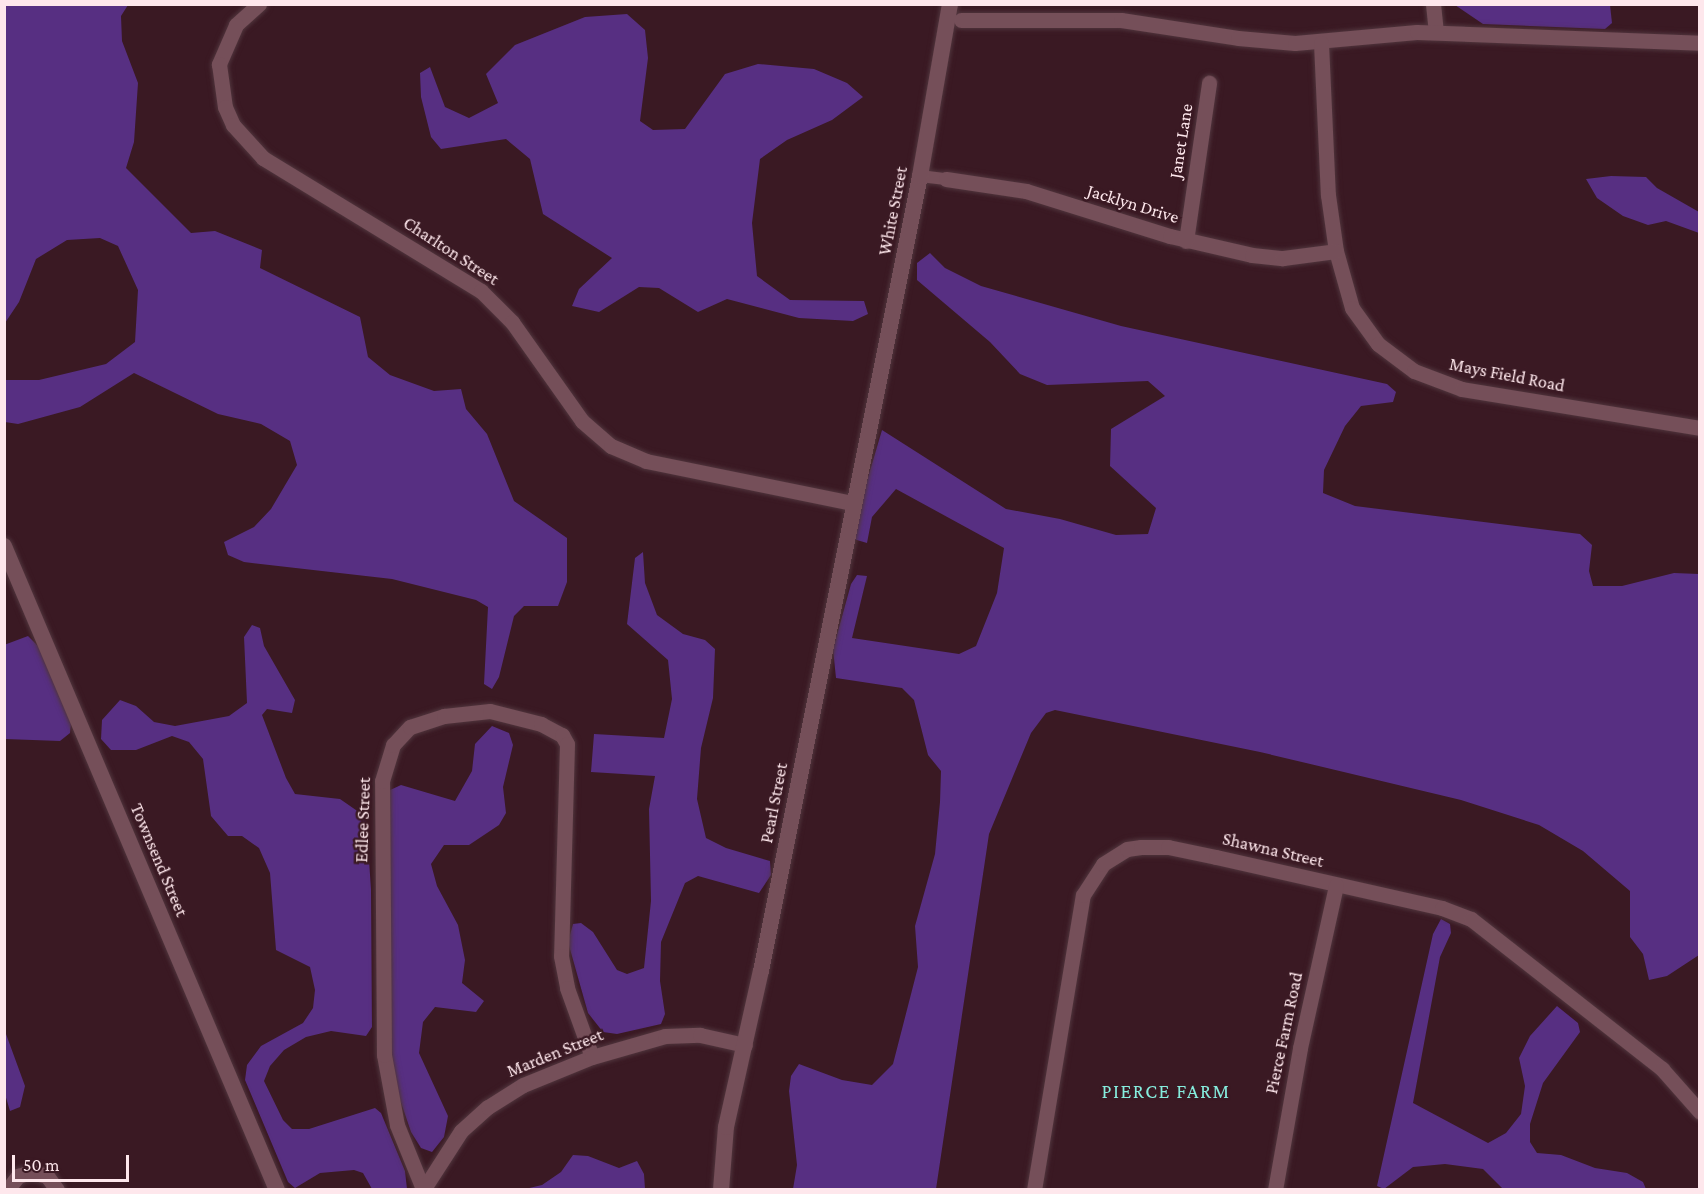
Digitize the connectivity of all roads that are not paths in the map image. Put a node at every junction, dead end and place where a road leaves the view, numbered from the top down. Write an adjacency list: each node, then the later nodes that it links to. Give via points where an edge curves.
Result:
1 (259, 4): 14 (street, Charlton Street, via 236,25 219,64 225,108 233,125 263,158 481,291 512,322 582,421 621,452)
2 (1433, 4): 4 (street)
3 (953, 15): 5 (street, via 1120,20 1238,39); 8 (street, White Street)
4 (1436, 32): 5 (street); 6 (street)
5 (1321, 43): 11 (street, Mays Field Road, via 1328,195)
6 (1700, 44)
7 (1209, 83): 10 (street, Janet Lane)
8 (920, 176): 9 (street, Jacklyn Drive); 12 (street, White Street)
9 (946, 179): 10 (street, Jacklyn Drive, via 1026,191)
10 (1186, 240): 11 (street, Jacklyn Drive, via 1266,257)
11 (1336, 251): 13 (street, Mays Field Road, via 1346,294 1359,321 1378,344 1414,371 1462,389 1497,396)
12 (869, 424): 14 (street, Pearl Street)
13 (1700, 428)
14 (853, 503): 17 (street, Pearl Street)
15 (4, 546): 23 (street, Townsend Street)
16 (1336, 885): 19 (street, Shawna Street, via 1442,908 1479,924 1662,1069); 25 (street, Shawna Street, via 1154,846 1127,849 1103,864 1088,883 1079,910); 26 (street, Pierce Farm Road, via 1300,1048)
17 (745, 1046): 18 (street, Marden Street, via 680,1034); 24 (street, Pearl Street, via 726,1127)
18 (592, 1058): 20 (street, Marden Street, via 523,1085 488,1107 461,1131); 20 (street, Edlee Street, via 567,988 561,956 567,744 562,735 541,724 490,711 444,716 410,727 393,745 382,781 384,1055 397,1125)
19 (1700, 1112)
20 (423, 1189)
21 (7, 1190): 22 (street, via 18,1176 31,1172 47,1176)
22 (57, 1190)
23 (277, 1190)
24 (720, 1190)
25 (1034, 1190)
26 (1275, 1190)

